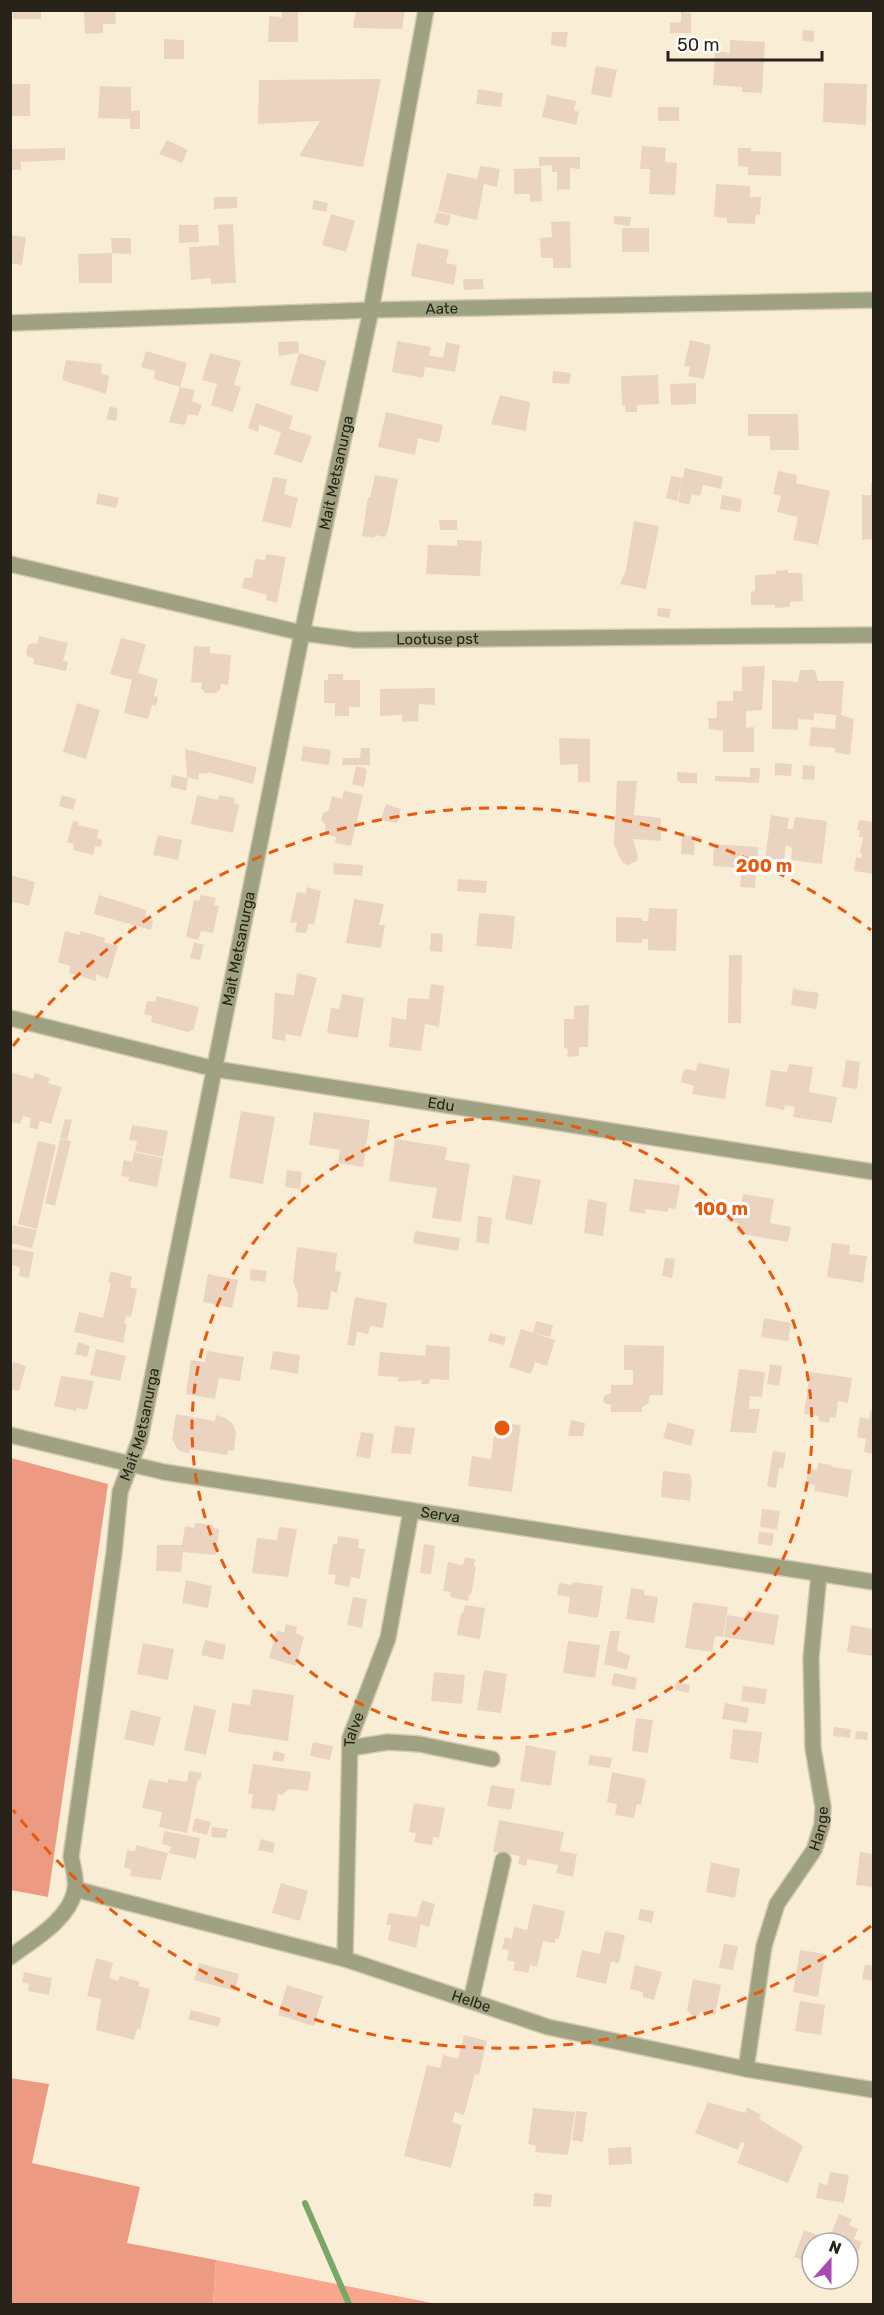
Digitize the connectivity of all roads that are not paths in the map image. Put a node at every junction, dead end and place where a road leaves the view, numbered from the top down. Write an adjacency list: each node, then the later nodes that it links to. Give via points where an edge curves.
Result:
1 (426, 10): 3 (street, Mait Metsanurga)
2 (873, 300): 3 (street, Aate)
3 (370, 310): 4 (street, Aate); 6 (street, Mait Metsanurga)
4 (10, 323)
5 (10, 564): 6 (street, Lootuse pst)
6 (302, 633): 7 (street, Lootuse pst, via 356,640); 9 (street, Mait Metsanurga)
7 (873, 635)
8 (10, 1018): 9 (street, Edu)
9 (215, 1069): 10 (street, Edu); 12 (street, Mait Metsanurga, via 140,1439)
10 (873, 1172)
11 (10, 1435): 12 (street, Serva)
12 (131, 1464): 13 (street, Serva); 19 (street, Mait Metsanurga, via 120,1492 71,1857)
13 (411, 1510): 14 (street, Serva); 16 (street, Talve, via 388,1638 350,1738)
14 (819, 1574): 15 (street, Serva); 23 (street, Hange, via 811,1658 813,1748 823,1807 822,1825 814,1850 777,1904 764,1946)
15 (873, 1582)
16 (350, 1748): 17 (street, via 388,1742 419,1744); 21 (street, Talve)
17 (492, 1759)
18 (503, 1860): 22 (street)
19 (75, 1889): 20 (street, via 56,1922); 21 (street, Helbe)
20 (10, 1957)
21 (345, 1959): 22 (street, Helbe)
22 (471, 2001): 23 (street, Helbe, via 548,2027)
23 (746, 2069): 24 (street, Helbe)
24 (873, 2090)

